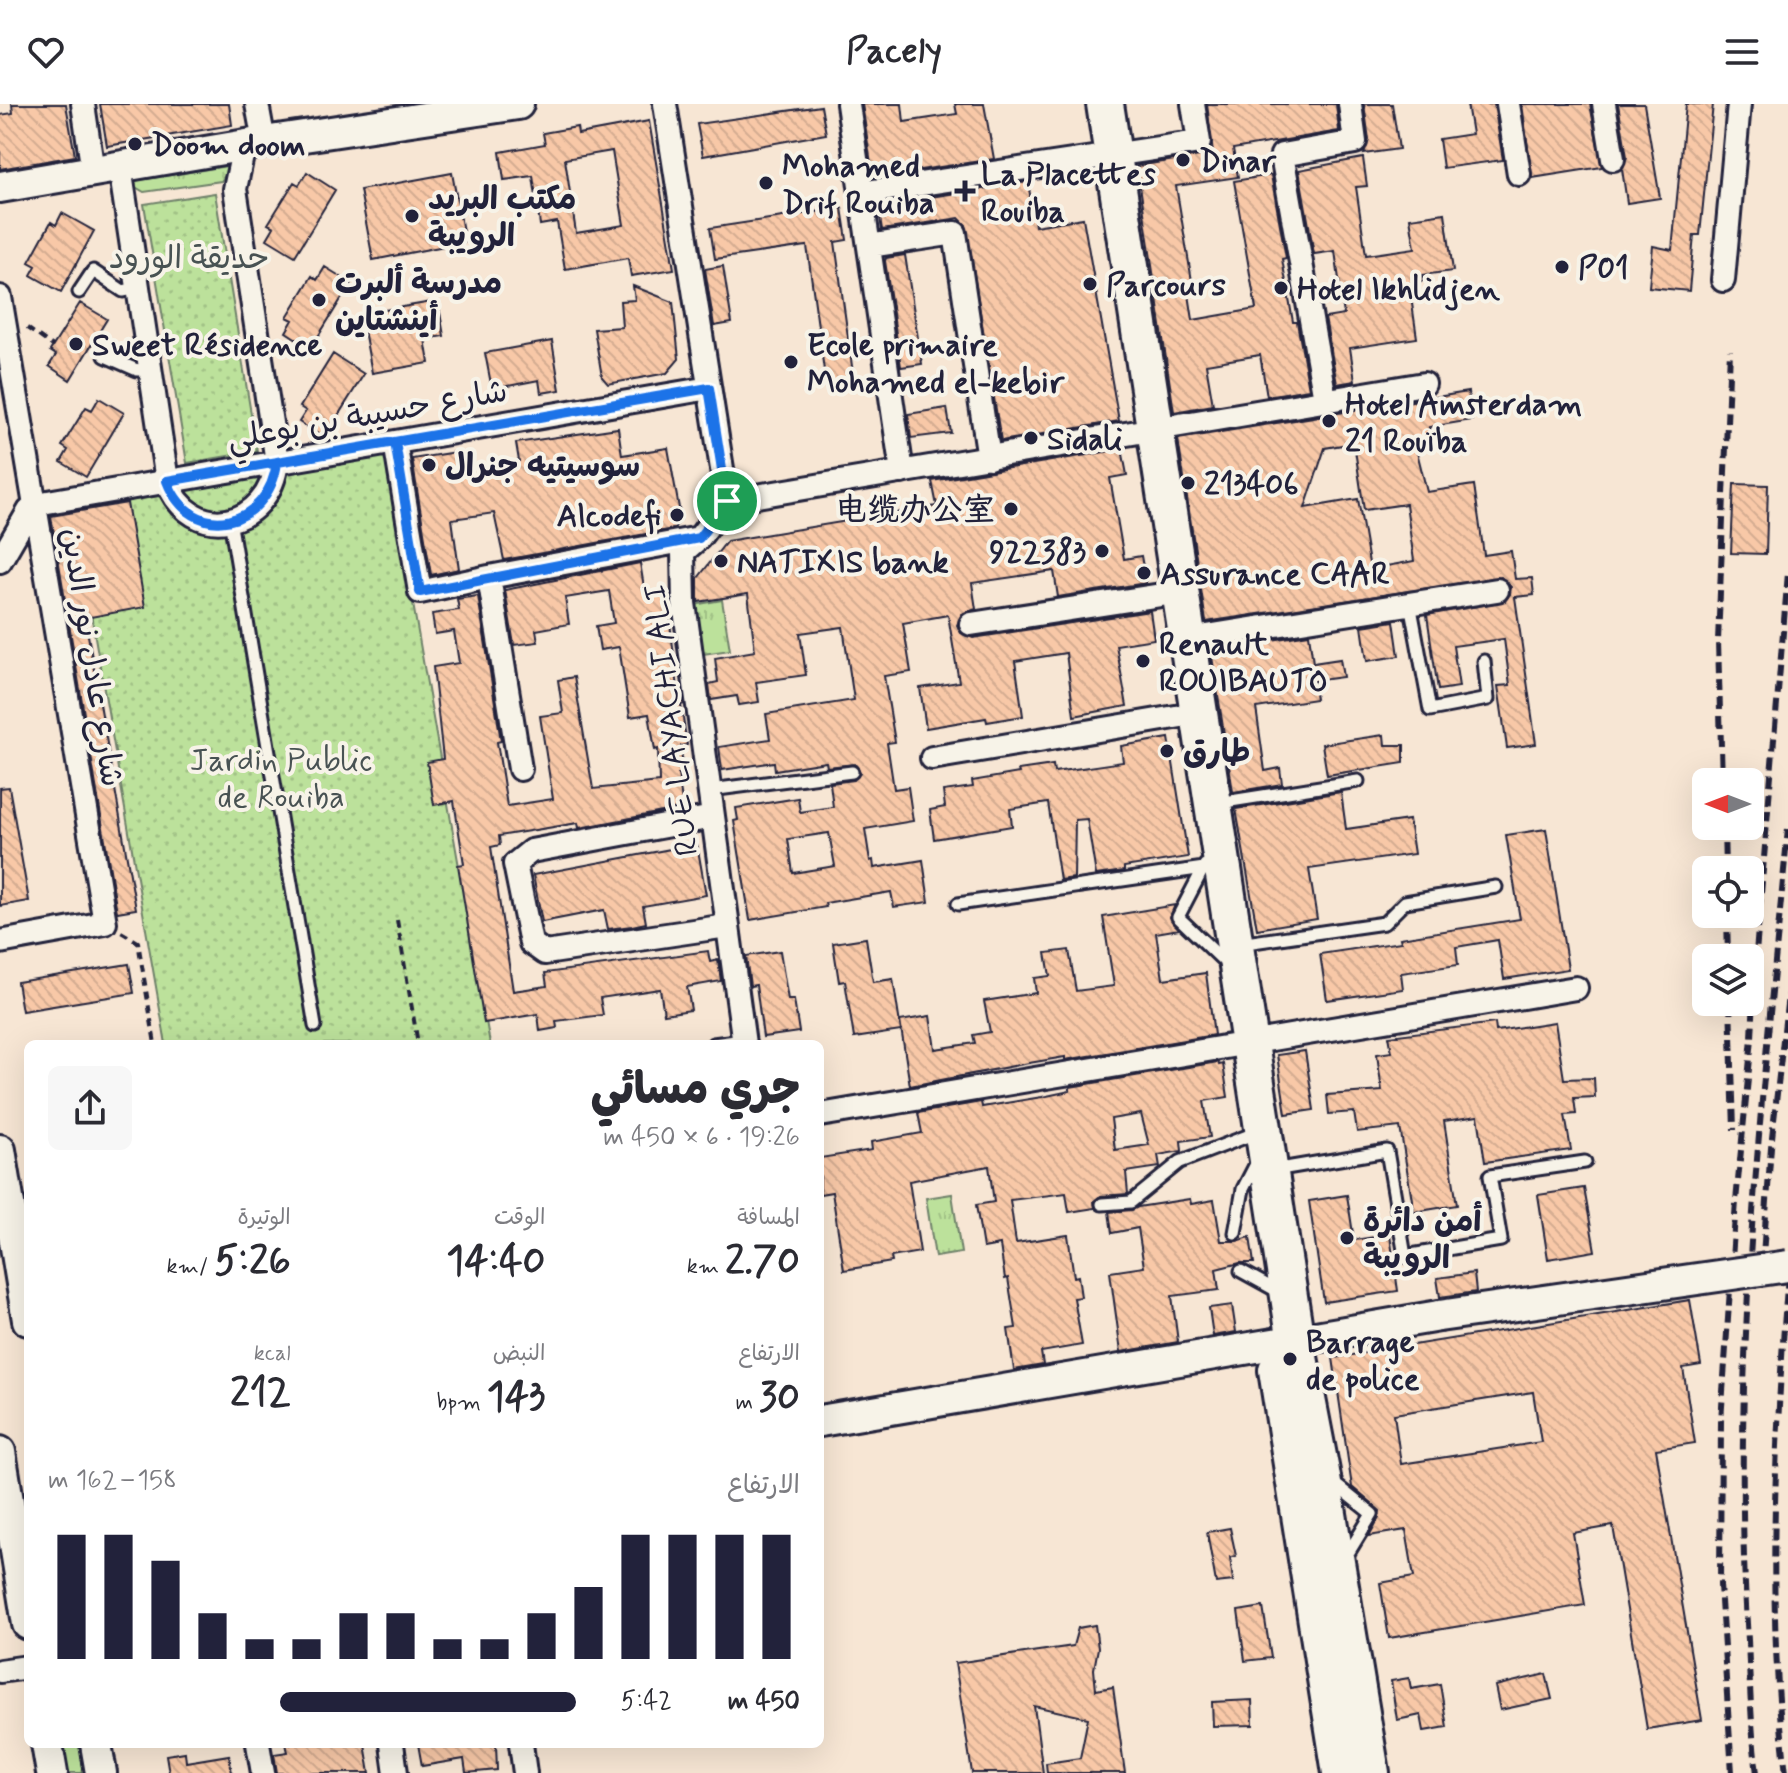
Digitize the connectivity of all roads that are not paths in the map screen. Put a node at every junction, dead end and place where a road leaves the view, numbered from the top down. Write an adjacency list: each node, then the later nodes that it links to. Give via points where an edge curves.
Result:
1 (83, 104): 15 (street)
2 (257, 104): 12 (street)
3 (665, 104): 27 (street)
4 (848, 104): 18 (street)
5 (1105, 104): 13 (highway)
6 (1193, 104): 13 (street, via 1199,142)
7 (1350, 104): 28 (street, via 1355,142 1282,155)
8 (1508, 104): 16 (street)
9 (1604, 104): 14 (street)
10 (1739, 104): 20 (street)
11 (500, 105): 12 (main road)
12 (254, 144): 15 (main road); 32 (street, via 235,189)
13 (1113, 156): 18 (street); 29 (highway)
14 (1613, 159)
15 (107, 170): 17 (main road); 21 (street)
16 (1519, 174)
17 (0, 187)
18 (861, 193): 19 (street)
19 (869, 246): 31 (street, via 955,233); 33 (street)
20 (1723, 280)
21 (138, 288): 22 (lane, via 123,291 93,271); 25 (street)
22 (79, 292)
23 (0, 297): 36 (street, شارع عادل نور الدين)
24 (105, 356): 25 (lane, via 137,370)
25 (150, 368): 34 (street)
26 (1424, 384): 28 (street)
27 (709, 388): 30 (street, شارع حسيبة بن بوعلي); 35 (street)
28 (1325, 399): 29 (street)
29 (1156, 430): 31 (street); 42 (highway)
30 (395, 442): 32 (street, شارع حسيبة بن بوعلي); 40 (street, via 420,592)
31 (989, 458): 33 (street)
32 (277, 462): 34 (street, شارع حسيبة بن بوعلي); 37 (street, via 272,486 260,503 248,515)
33 (902, 472): 35 (street)
34 (167, 481): 36 (street, شارع حسيبة بن بوعلي); 37 (street, via 194,516)
35 (727, 501): 38 (street, RUE LAYACHI ALI)
36 (36, 504): 39 (street); 58 (street, شارع عادل نور الدين, via 105,923)
37 (230, 520): 61 (lane)
38 (699, 538): 40 (street); 52 (street, RUE LAYACHI ALI, via 683,552 684,603)
39 (0, 558)
40 (489, 577): 49 (street)
41 (1497, 590): 43 (street)
42 (1181, 592): 44 (street); 45 (highway)
43 (1410, 603): 45 (street); 46 (lane, via 1430,710 1488,699)
44 (971, 624)
45 (1188, 639): 47 (highway)
46 (1484, 661)
47 (1199, 713): 48 (street); 54 (highway)
48 (932, 758)
49 (520, 769)
50 (852, 772): 52 (lane)
51 (1358, 781): 54 (lane)
52 (710, 790): 53 (street, RUE LAYACHI ALI)
53 (713, 817): 57 (street, RUE LAYACHI ALI); 57 (street, via 531,851 515,864 531,943 545,953)
54 (1212, 836): 56 (lane); 59 (highway); 59 (lane, via 1178,917)
55 (1496, 887): 59 (lane, via 1405,902 1384,923)
56 (958, 904)
57 (727, 926): 62 (street, RUE LAYACHI ALI)
58 (0, 942)
59 (1237, 960): 63 (highway)
60 (1576, 988): 63 (street)
61 (315, 1026)
62 (743, 1040)
63 (1250, 1041): 64 (street); 65 (highway)
64 (824, 1114)
65 (1266, 1149): 67 (lane, via 1387,1151 1405,1256 1501,1240 1490,1176); 68 (lane, via 1180,1162 1131,1202); 69 (lane, via 1243,1189); 73 (highway)
66 (0, 1150): 72 (main road)
67 (1585, 1162)
68 (1102, 1204)
69 (1235, 1233)
70 (1788, 1266): 74 (main road, bridge)
71 (1241, 1271): 73 (lane)
72 (24, 1296)
73 (1289, 1298): 74 (highway)
74 (1285, 1343): 75 (main road); 91 (highway); 92 (highway, via 1321,1472)
75 (824, 1420)
76 (0, 1452): 77 (main road)
77 (22, 1548): 78 (main road)
78 (24, 1573)
79 (24, 1668): 80 (street)
80 (0, 1671)
81 (48, 1748): 86 (main road)
82 (97, 1748): 87 (main road)
83 (259, 1748): 88 (street)
84 (393, 1748): 89 (street)
85 (522, 1748): 90 (street)
86 (52, 1773)
87 (101, 1773)
88 (263, 1773)
89 (396, 1773)
90 (525, 1773)
91 (1341, 1773)
92 (1371, 1773)

